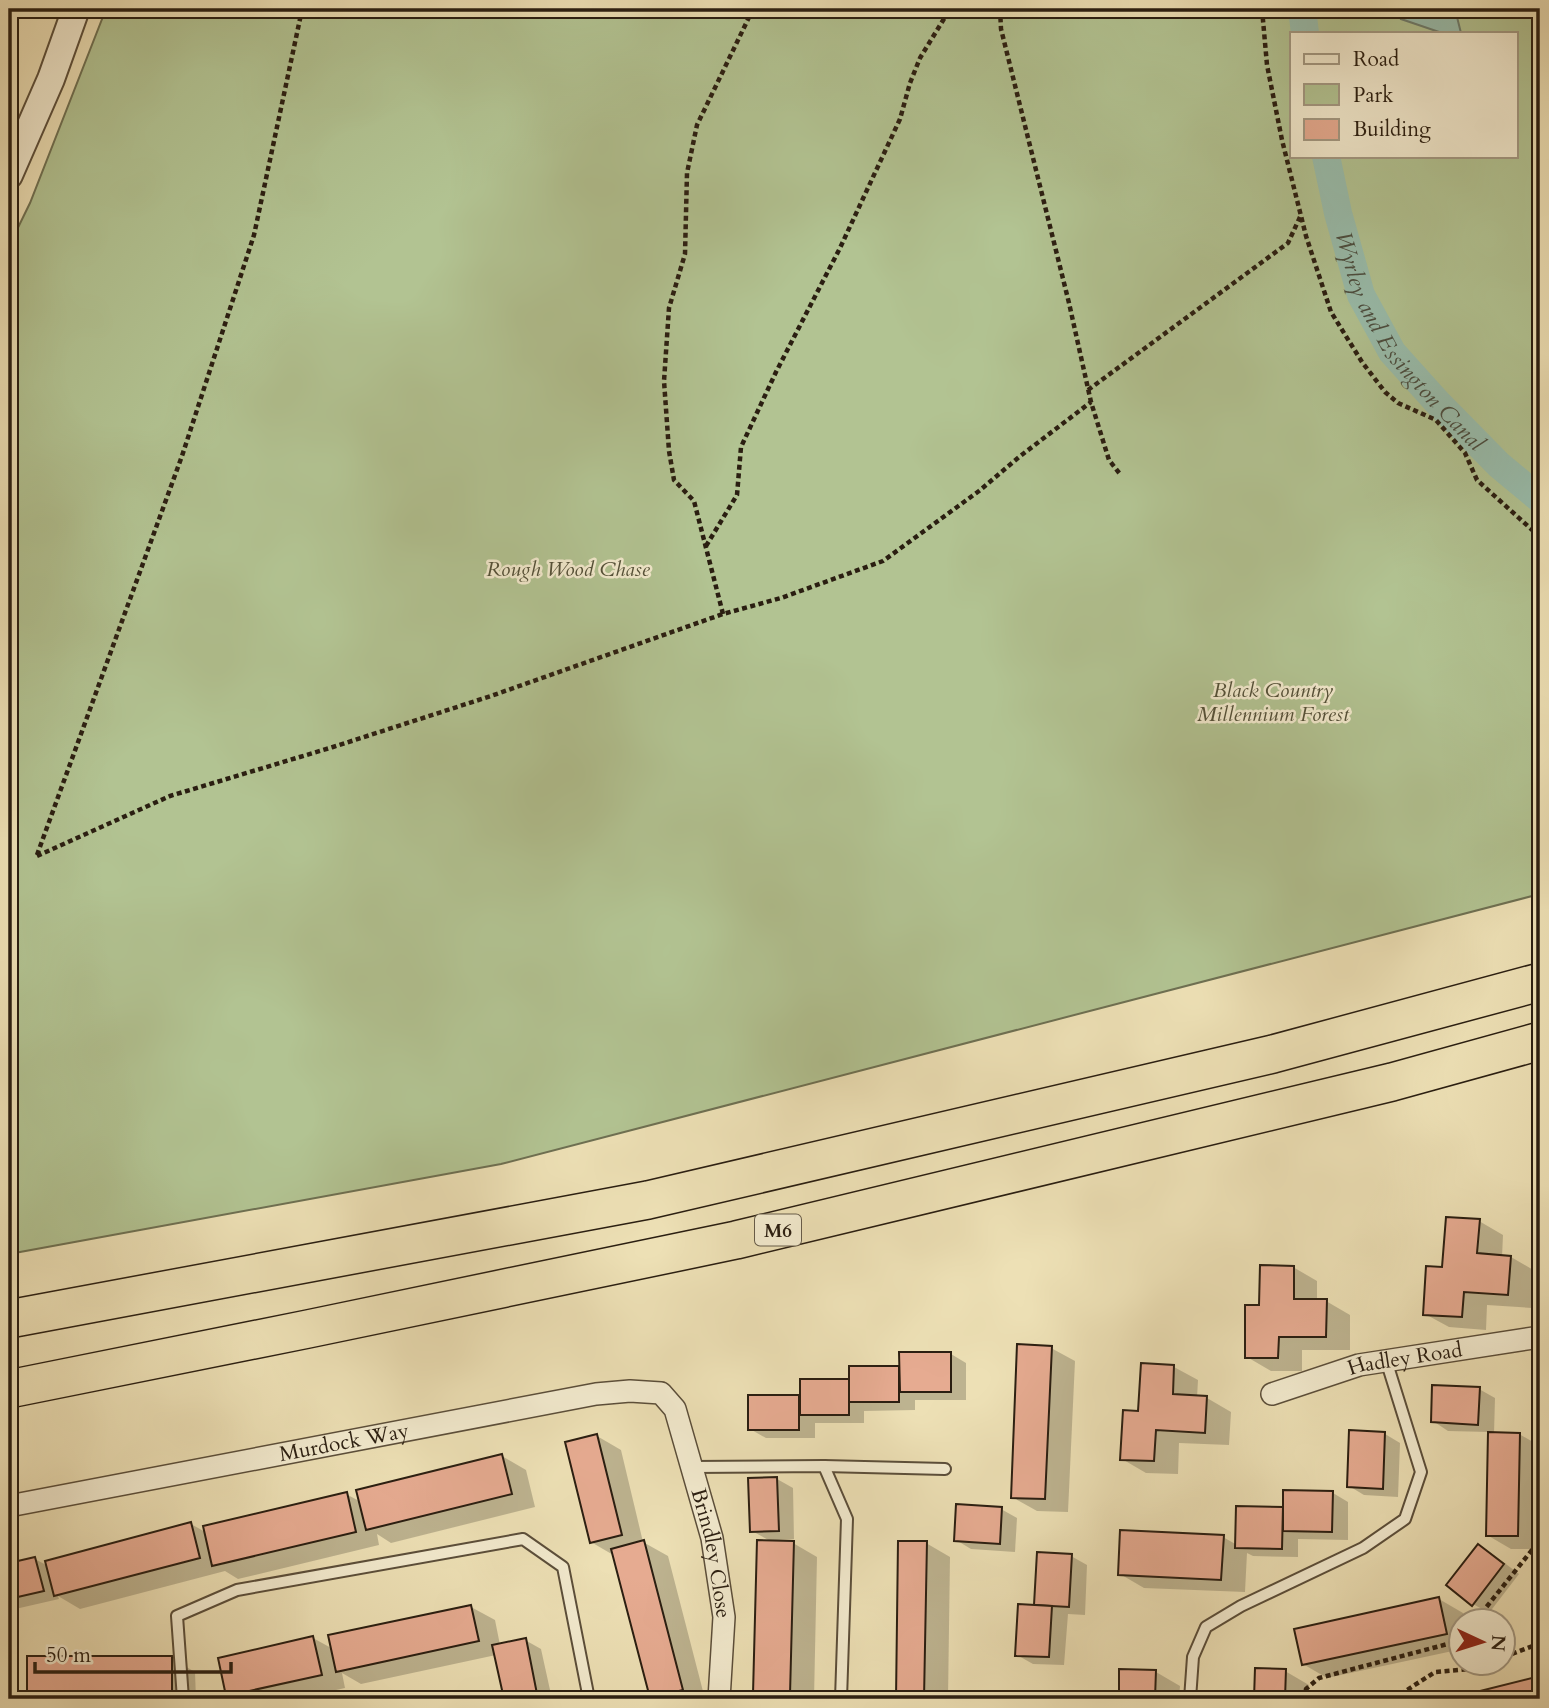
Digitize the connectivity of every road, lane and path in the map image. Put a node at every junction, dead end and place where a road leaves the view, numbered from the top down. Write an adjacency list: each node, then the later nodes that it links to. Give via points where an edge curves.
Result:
1 (76, 9): 7 (street)
2 (303, 9): 14 (path, via 254,235 182,456 37,856 170,796 491,696)
3 (753, 9): 13 (path, via 697,125 687,173 685,254 668,308 664,381 669,451 674,480 694,501)
4 (950, 9): 13 (path, via 920,58 900,119 741,447 737,495)
5 (1000, 9): 9 (path, via 1001,29)
6 (1262, 9): 8 (path, via 1267,65)
7 (9, 175)
8 (1301, 216): 9 (path, via 1288,243); 12 (path, via 1331,312 1362,362 1398,403 1436,420 1465,453 1477,480)
9 (1088, 390): 10 (path)
10 (1091, 402): 11 (path, via 1109,460); 14 (path, via 883,561)
11 (1120, 474)
12 (1540, 537)
13 (706, 546): 14 (path)
14 (723, 614)
15 (1540, 982): 17 (highway, via 1273,1054 648,1200)
16 (1540, 1041): 20 (highway, M6, via 1392,1082 736,1240)
17 (9, 1319)
18 (1540, 1338): 19 (street, Hadley Road)
19 (1386, 1360): 21 (street, Hadley Road); 37 (lane, via 1421,1472 1405,1519 1363,1548 1206,1627 1193,1657)
20 (9, 1389)
21 (1272, 1394)
22 (676, 1409): 24 (street, Brindley Close); 26 (street, Murdock Way, via 661,1393 596,1394)
23 (824, 1466): 24 (lane); 25 (lane); 36 (lane, via 848,1519)
24 (693, 1467): 35 (street, Brindley Close, via 712,1538 724,1617)
25 (944, 1469)
26 (9, 1506)
27 (1540, 1540): 28 (path)
28 (1487, 1606)
29 (1540, 1631): 31 (path, via 1533,1646)
30 (1448, 1644): 38 (path, via 1319,1678 1306,1689)
31 (1518, 1652)
32 (1448, 1671): 39 (path, via 1435,1672)
33 (183, 1699): 34 (lane, via 177,1616 237,1590 523,1539 562,1567)
34 (589, 1699)
35 (719, 1699)
36 (841, 1699)
37 (1190, 1699)
38 (1305, 1699)
39 (1394, 1699)

